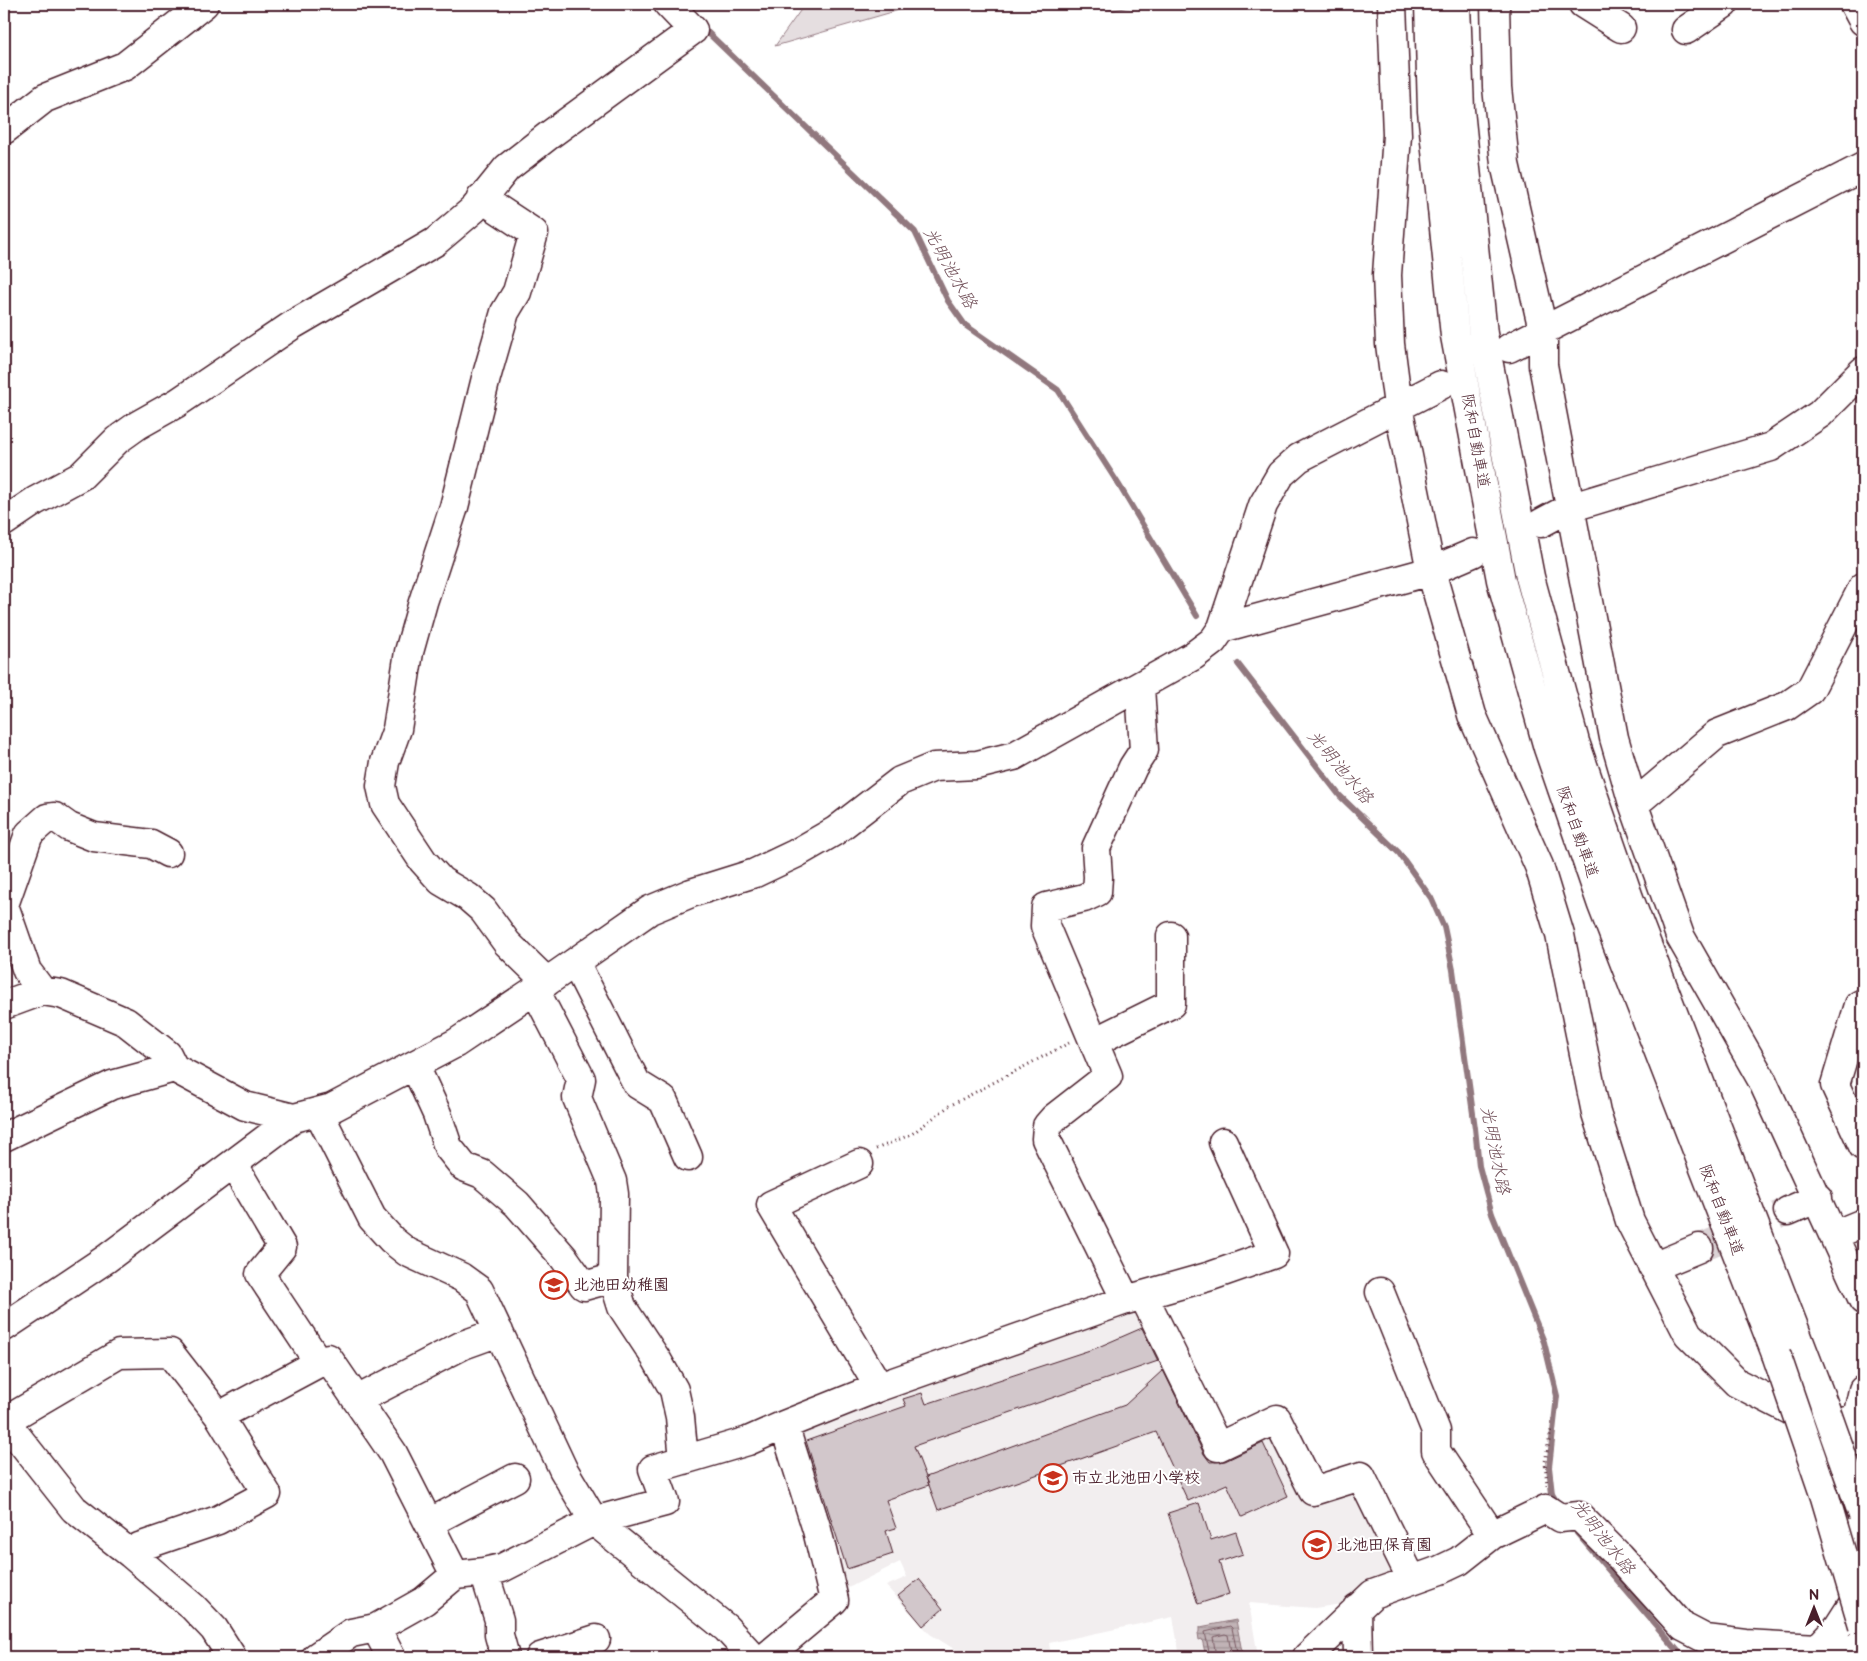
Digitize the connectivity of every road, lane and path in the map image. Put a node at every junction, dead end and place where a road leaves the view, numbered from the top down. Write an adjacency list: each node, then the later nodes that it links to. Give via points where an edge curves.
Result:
1 (204, 4): 13 (main road, via 125,66 45,98)
2 (668, 4): 15 (main road, via 692,30 507,168)
3 (1392, 4): 20 (main road, via 1396,135 1387,274 1390,344)
4 (1429, 4): 82 (main road, 阪和自動車道, bridge, via 1432,111 1455,336 1501,580 1548,748 1602,905 1776,1354 1825,1497)
5 (1456, 4): 72 (main road, 阪和自動車道, bridge, via 1460,110 1482,334 1530,577 1575,742 1630,898)
6 (1494, 4): 16 (main road, via 1497,87 1505,164)
7 (1583, 4): 11 (main road)
8 (1724, 4): 12 (main road)
9 (1854, 4): 10 (main road)
10 (1863, 21)
11 (1621, 28)
12 (1686, 30)
13 (4, 130)
14 (1863, 167): 16 (main road)
15 (481, 198): 22 (main road, via 467,215 435,242 294,324 177,404 138,425 117,440 81,476); 34 (main road, via 534,233 486,378 454,507 408,652 397,729 385,762 381,786 385,804 423,861 441,881 468,897 482,910)
16 (1543, 330): 17 (main road); 21 (main road, via 1543,365)
17 (1509, 348)
18 (1863, 371): 21 (main road, via 1820,414 1771,447)
19 (1441, 385): 20 (main road)
20 (1398, 406): 25 (main road); 27 (main road, via 1299,458 1281,474 1263,505)
21 (1569, 508): 23 (main road); 29 (main road, via 1614,738)
22 (4, 522)
23 (1541, 523)
24 (1473, 553): 25 (main road)
25 (1431, 571): 27 (main road); 53 (main road, via 1472,715 1542,875 1560,935 1596,1113 1630,1221)
26 (1863, 587): 29 (main road, via 1810,690 1787,706 1717,734 1643,797)
27 (1222, 628): 28 (main road, via 1213,641 1193,656)
28 (1140, 687): 33 (main road, via 1014,756 977,765 934,766 900,781 835,832 803,850 754,873 650,910); 38 (main road, via 1144,750 1133,766 1096,848 1097,892 1046,907 1044,926)
29 (1632, 800): 48 (main road, via 1680,936 1762,1080)
30 (168, 853): 31 (main road, via 151,844 94,837 69,827 55,817 47,818 29,834)
31 (7, 884): 35 (main road, via 4,905 27,971)
32 (1171, 936): 38 (main road, via 1171,1004)
33 (574, 962): 34 (main road); 45 (main road, via 637,1084 663,1100)
34 (541, 986): 39 (main road, via 456,1043); 54 (main road, via 581,1080 577,1098 612,1181)
35 (42, 991): 37 (main road); 40 (main road, via 61,994 126,1022 167,1054)
36 (1863, 1003): 44 (main road, via 1859,1005 1835,1085)
37 (4, 1005)
38 (1092, 1037): 47 (path, via 949,1106 912,1134 874,1150); 56 (main road, via 1108,1076 1054,1118 1047,1126 1046,1140)
39 (415, 1066): 41 (main road, via 332,1108); 54 (main road, via 448,1147 464,1166 482,1174 517,1204 584,1286)
40 (174, 1068): 41 (main road, via 245,1106); 42 (main road, via 112,1085)
41 (307, 1116): 46 (main road); 59 (main road, via 372,1218 407,1252 461,1277 479,1290)
42 (4, 1137)
43 (1223, 1142): 56 (main road, via 1274,1254)
44 (1863, 1146)
45 (688, 1157)
46 (233, 1164): 58 (main road, via 106,1259); 60 (main road, via 282,1247 260,1274)
47 (859, 1164): 61 (main road, via 772,1205)
48 (1818, 1198): 49 (main road); 51 (main road)
49 (1788, 1211)
50 (1863, 1223): 51 (main road)
51 (1834, 1235): 57 (main road)
52 (1699, 1248): 53 (main road)
53 (1653, 1267): 68 (main road, via 1688,1334 1737,1384 1819,1425)
54 (612, 1278): 69 (main road, via 622,1307 674,1390)
55 (1380, 1292): 75 (main road, via 1436,1431 1436,1451)
56 (1135, 1298): 61 (main road); 79 (main road, via 1218,1447 1277,1419 1313,1491 1361,1476)
57 (1863, 1300)
58 (4, 1327)
59 (499, 1332): 63 (main road, via 463,1345); 73 (main road, via 563,1468)
60 (320, 1363): 63 (main road, via 328,1358); 64 (main road)
61 (879, 1387): 66 (main road)
62 (1863, 1390): 68 (main road)
63 (357, 1400): 74 (main road, via 393,1453)
64 (219, 1416): 65 (main road, via 170,1353 119,1354); 76 (main road, via 267,1494 218,1520 139,1547)
65 (4, 1420): 76 (main road, via 74,1509)
66 (784, 1425): 69 (main road, via 748,1441); 92 (main road, via 817,1530 834,1600)
67 (1551, 1430): 71 (path, via 1545,1462 1548,1498)
68 (1860, 1430)
69 (684, 1460): 73 (main road, via 653,1469 666,1502)
70 (515, 1478): 74 (main road)
71 (1562, 1514): 75 (main road); 80 (main road, via 1619,1556 1683,1628 1706,1639 1818,1648 1838,1626)
72 (1863, 1515)
73 (594, 1521): 77 (main road, via 502,1568); 91 (main road, via 726,1628)
74 (429, 1523): 78 (main road)
75 (1492, 1534): 79 (main road, via 1459,1560)
76 (131, 1554): 86 (main road, via 193,1607)
77 (484, 1572): 78 (main road); 89 (main road, via 499,1620)
78 (455, 1575): 83 (main road, via 424,1601)
79 (1412, 1580): 81 (main road, via 1373,1594)
80 (1863, 1588)
81 (1358, 1608): 93 (main road); 94 (main road)
82 (1863, 1626)
83 (376, 1628): 87 (main road, via 351,1633); 88 (main road)
84 (596, 1639): 90 (main road)
85 (1863, 1645): 95 (main road)
86 (232, 1657)
87 (316, 1657)
88 (391, 1657)
89 (505, 1657)
90 (540, 1657)
91 (753, 1657)
92 (766, 1657)
93 (1307, 1657)
94 (1358, 1657)
95 (1844, 1657)

